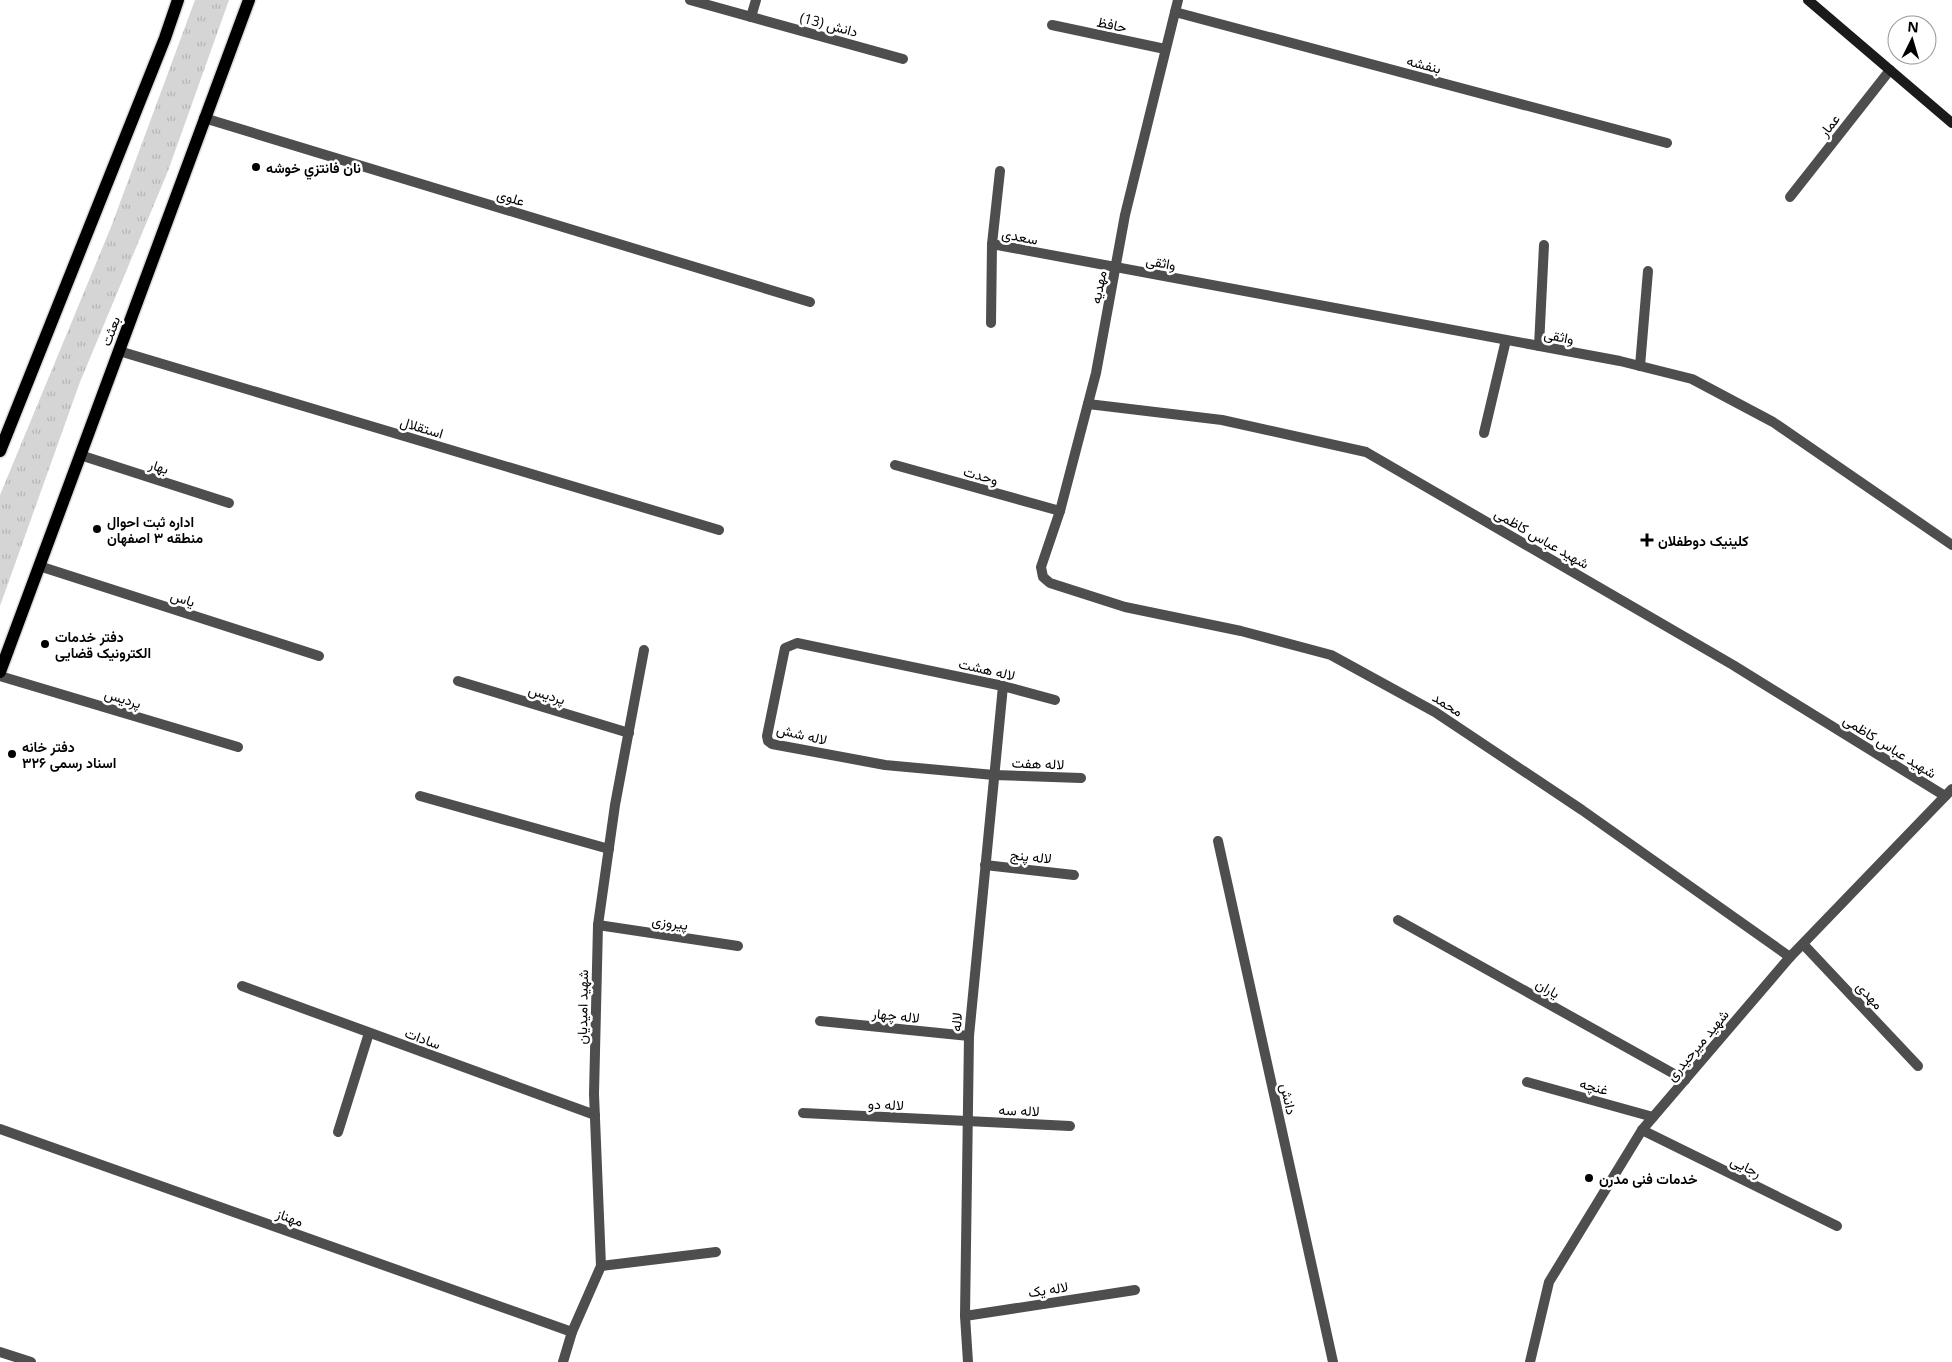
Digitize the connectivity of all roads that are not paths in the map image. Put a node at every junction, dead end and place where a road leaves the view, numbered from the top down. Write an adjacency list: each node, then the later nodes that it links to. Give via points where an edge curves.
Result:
1 (178, 0): 30 (main road)
2 (249, 0): 13 (main road, بعثت)
3 (690, 0): 8 (street, دانش (13))
4 (756, 0): 8 (street)
5 (1178, 0): 7 (street, مهدیه)
6 (1808, 0): 12 (main road)
7 (1175, 12): 10 (street, مهدیه); 15 (street, بنفشه)
8 (752, 17): 11 (street, دانش (13))
9 (1052, 25): 10 (street, حافظ)
10 (1165, 49): 20 (street, مهدیه, via 1125,215)
11 (903, 59)
12 (1890, 70): 14 (main road); 17 (street, عمار)
13 (204, 118): 22 (street, علوی); 26 (main road, بعثت)
14 (1952, 124)
15 (1667, 143)
16 (1000, 171): 18 (street, سعدی)
17 (1790, 197)
18 (992, 244): 20 (street, سعدی); 23 (street)
19 (1544, 245): 25 (street)
20 (1116, 268): 24 (street, واثقی); 28 (street, مهدیه)
21 (1648, 270): 27 (street)
22 (810, 302)
23 (991, 323)
24 (1506, 340): 25 (street, واثقی); 29 (street)
25 (1539, 346): 27 (street, واثقی)
26 (118, 351): 31 (main road, بعثت); 35 (street, استقلال)
27 (1640, 366): 36 (street, واثقی, via 1692,379 1773,422)
28 (1088, 404): 34 (street, مهدیه); 50 (street, شهید عباس کاظمی, via 1222,420 1366,452)
29 (1484, 433)
30 (0, 451)
31 (80, 455): 33 (street, بهار); 37 (main road, بعثت)
32 (895, 464): 34 (street, وحدت)
33 (229, 503)
34 (1060, 511): 38 (street, مهدیه, via 1041,567)
35 (718, 530)
36 (1952, 545)
37 (39, 566): 40 (street, یاس); 42 (main road, بعثت)
38 (1043, 577): 60 (street, محمد, via 1050,584 1125,607 1331,655 1435,712 1582,810)
39 (644, 650): 46 (street, شهید امیدیان)
40 (319, 656)
41 (913, 666): 44 (street, لاله هشت); 48 (street, لاله شش, via 797,643 785,648 768,741 884,764)
42 (0, 674): 47 (street, پردیس)
43 (458, 681): 46 (street, پردیس)
44 (1003, 686): 45 (street, لاله هشت); 48 (street, لاله)
45 (1054, 700)
46 (629, 733): 53 (street, شهید امیدیان)
47 (238, 747)
48 (994, 775): 49 (street, لاله هفت); 54 (street, لاله)
49 (1081, 778)
50 (1949, 793): 58 (street, شهید میرحیدری)
51 (420, 796): 53 (street)
52 (1218, 841): 86 (street, دانش)
53 (609, 849): 57 (street, شهید امیدیان)
54 (985, 865): 55 (street, لاله پنج); 64 (street, لاله)
55 (1074, 875)
56 (1398, 920): 66 (street, یاران)
57 (598, 925): 59 (street, پیروزی); 69 (street, شهید امیدیان)
58 (1803, 944): 60 (street, شهید میرحیدری); 65 (street, مهدی)
59 (738, 946)
60 (1790, 957): 66 (street, شهید میرحیدری)
61 (242, 986): 63 (street, سادات)
62 (820, 1021): 64 (street, لاله چهار)
63 (369, 1033): 69 (street, سادات); 75 (street)
64 (969, 1036): 71 (street, لاله)
65 (1918, 1066)
66 (1685, 1080): 70 (street, شهید میرحیدری)
67 (1527, 1082): 70 (street, غنچه)
68 (803, 1113): 71 (street, لاله دو)
69 (595, 1115): 78 (street, شهید امیدیان)
70 (1653, 1117): 74 (street, شهید میرحیدری)
71 (967, 1122): 72 (street, لاله سه); 80 (street, لاله)
72 (1070, 1126)
73 (0, 1129): 81 (street, مهناز)
74 (1642, 1130): 76 (street, رجایی); 87 (street, شهید میرحیدری, via 1549,1282)
75 (338, 1132)
76 (1837, 1226)
77 (716, 1252): 78 (street)
78 (601, 1266): 81 (street, شهید امیدیان)
79 (1135, 1290): 80 (street, لاله یک)
80 (965, 1316): 85 (street, لاله)
81 (572, 1332): 84 (street, شهید امیدیان)
82 (0, 1352): 83 (street)
83 (31, 1362)
84 (562, 1362)
85 (968, 1362)
86 (1333, 1362)
87 (1530, 1362)

